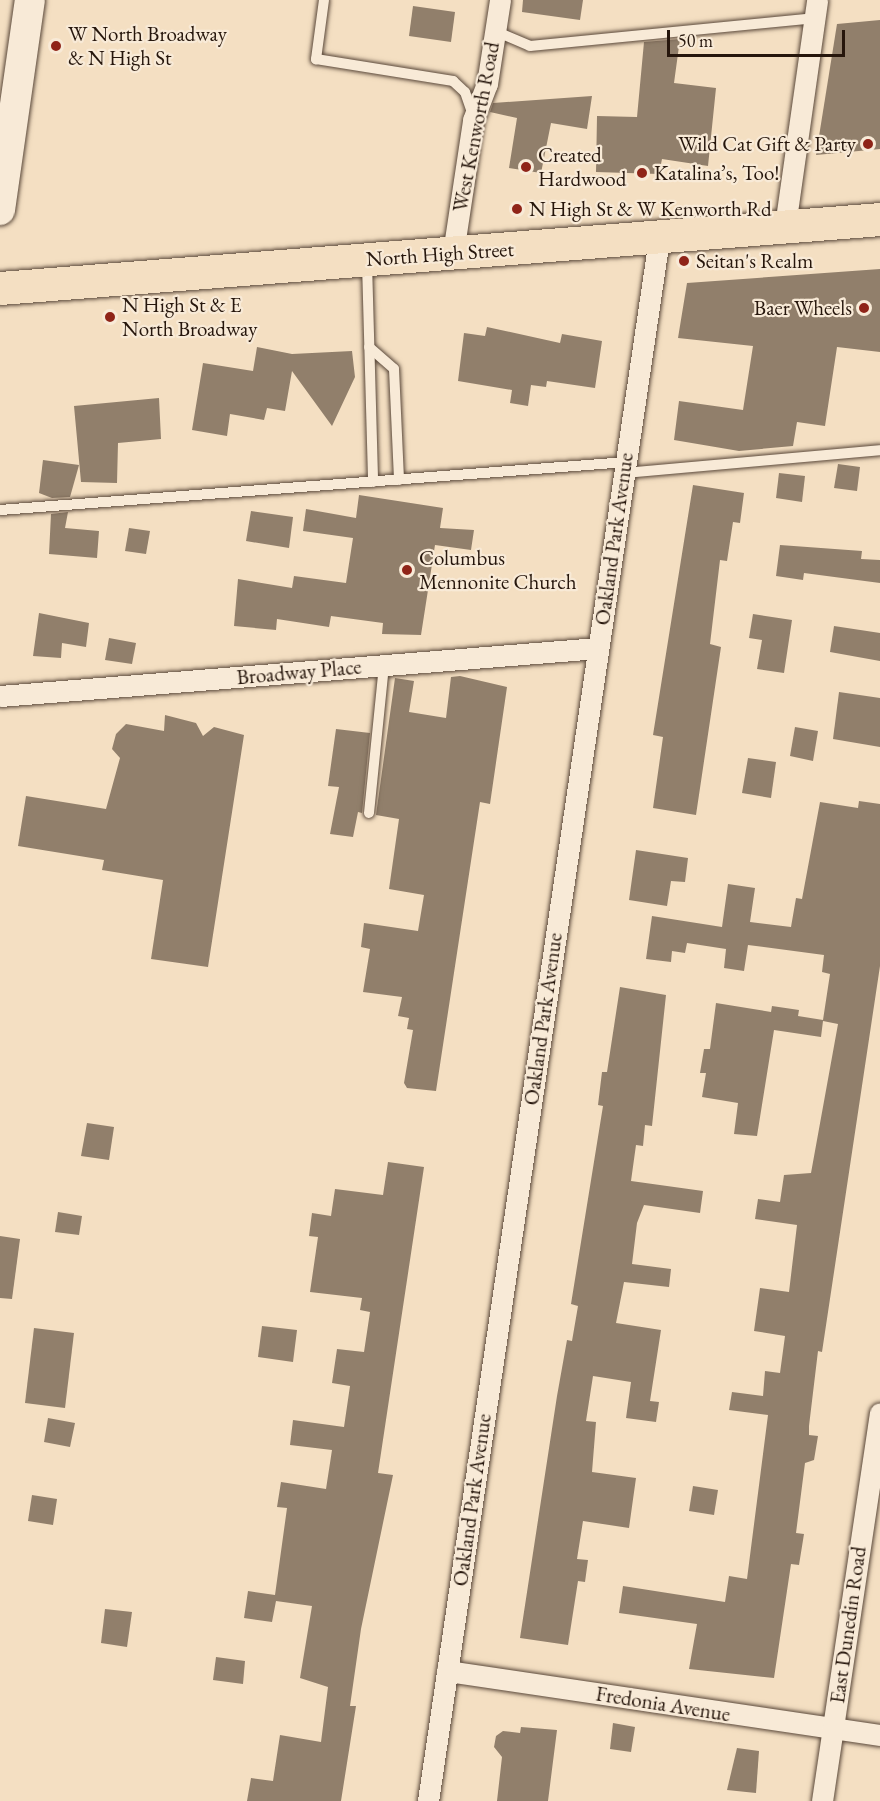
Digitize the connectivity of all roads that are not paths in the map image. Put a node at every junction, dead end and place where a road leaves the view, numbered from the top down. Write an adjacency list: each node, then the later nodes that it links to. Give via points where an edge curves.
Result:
1 (30, 0): 6 (main road)
2 (324, 0): 7 (lane, via 316,59 453,81 465,92)
3 (500, 0): 5 (street, West Kenworth Road)
4 (815, 9): 5 (lane, via 530,46); 10 (street)
5 (495, 31): 7 (street, West Kenworth Road, via 487,84)
6 (9, 86): 8 (main road)
7 (473, 120): 12 (street, West Kenworth Road)
8 (0, 210)
9 (880, 219): 10 (main road, North High Street)
10 (785, 226): 11 (main road, North High Street)
11 (659, 238): 12 (main road, North High Street); 17 (street, Oakland Park Avenue)
12 (453, 253): 13 (main road, North High Street)
13 (367, 259): 14 (main road, North High Street); 15 (lane)
14 (0, 288)
15 (369, 347): 18 (lane, via 394,369); 19 (lane)
16 (880, 450): 17 (lane)
17 (625, 468): 18 (lane); 21 (street, Oakland Park Avenue)
18 (399, 480): 19 (lane)
19 (373, 482): 20 (lane)
20 (0, 510)
21 (598, 648): 22 (street, Broadway Place); 26 (street, Oakland Park Avenue)
22 (384, 665): 23 (street, Broadway Place); 24 (lane)
23 (0, 696)
24 (369, 813)
25 (880, 1413): 27 (street, East Dunedin Road)
26 (447, 1671): 27 (street, Fredonia Avenue); 29 (street, Oakland Park Avenue)
27 (833, 1728): 28 (street, Fredonia Avenue); 30 (street, East Dunedin Road)
28 (880, 1735)
29 (428, 1801)
30 (822, 1801)

